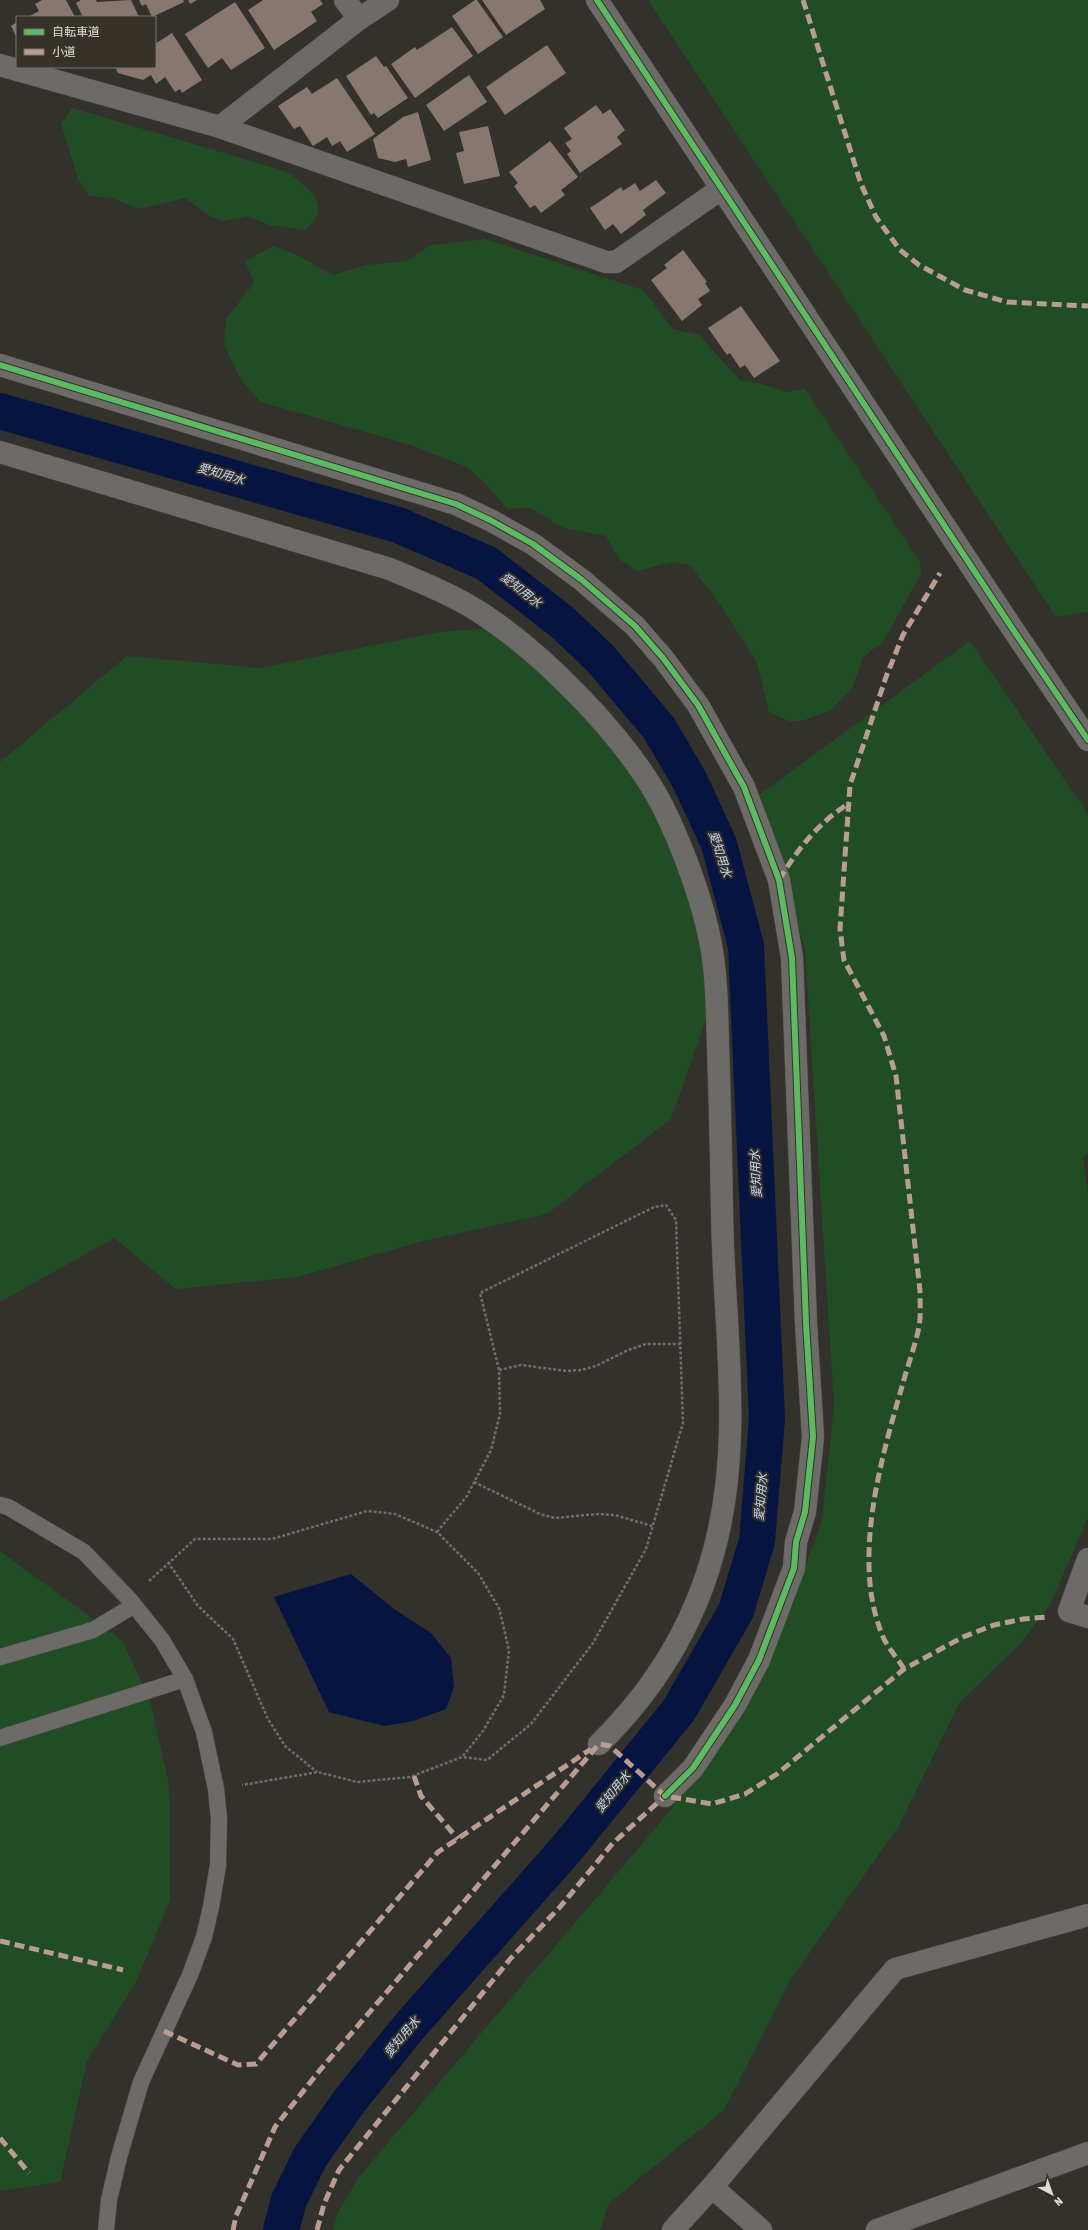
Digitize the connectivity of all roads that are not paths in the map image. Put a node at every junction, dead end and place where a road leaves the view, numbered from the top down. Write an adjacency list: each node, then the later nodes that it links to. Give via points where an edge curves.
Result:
1 (345, 0): 4 (street)
2 (388, 0): 4 (street)
3 (597, 0): 7 (street)
4 (359, 19): 6 (street)
5 (0, 65): 6 (street)
6 (220, 127): 7 (street, via 606,262 616,262)
7 (720, 189): 10 (street)
8 (0, 365): 19 (street, via 456,504 533,544 582,580 635,626 663,658 698,705 744,787 779,880 792,958 812,1437 805,1512 796,1542 794,1568 762,1653 735,1705 693,1768)
9 (0, 452): 18 (street, via 383,567 445,592 482,614 524,645 576,694 644,774 661,804 699,898 711,945 717,1004 722,1213 730,1346 731,1446 724,1509 714,1552 698,1600 681,1638 647,1689 621,1722)
10 (1088, 740)
11 (0, 1505): 13 (lane, via 8,1507 84,1552)
12 (1088, 1560): 14 (street, via 1069,1611)
13 (131, 1603): 15 (lane, via 93,1630); 16 (lane, via 162,1640)
14 (1088, 1616)
15 (0, 1657)
16 (185, 1679): 17 (lane); 23 (lane, via 204,1732 216,1789 219,1819 218,1858 212,1907 190,1975 142,2082 119,2157 109,2200)
17 (0, 1738)
18 (599, 1744)
19 (665, 1796)
20 (1088, 1915): 22 (street, via 895,1970)
21 (1088, 2153): 26 (street)
22 (712, 2187): 24 (street); 25 (street)
23 (106, 2230)
24 (673, 2230)
25 (761, 2230)
26 (877, 2230)

